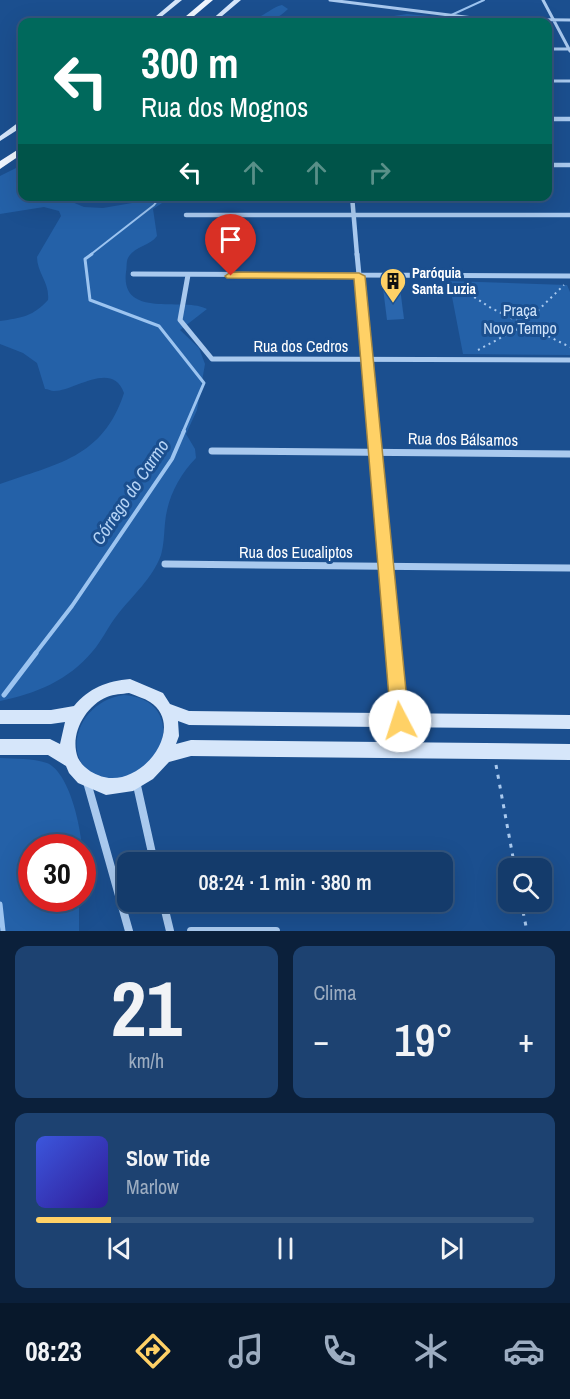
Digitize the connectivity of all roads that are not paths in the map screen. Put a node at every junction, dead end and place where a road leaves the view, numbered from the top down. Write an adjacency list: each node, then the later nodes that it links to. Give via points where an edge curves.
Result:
1 (179, 0): 6 (main road)
2 (209, 0): 7 (main road)
3 (238, 0): 8 (main road)
4 (330, 0): 9 (street)
5 (543, 0): 10 (street)
6 (158, 18)
7 (188, 18)
8 (217, 18)
9 (473, 18)
10 (551, 18)
11 (552, 20): 12 (street); 14 (street)
12 (570, 20)
13 (552, 49): 14 (street)
14 (570, 49)
15 (552, 81): 16 (street)
16 (570, 81)
17 (552, 119): 18 (street)
18 (570, 119)
19 (18, 127): 20 (main road)
20 (0, 139)
21 (18, 153): 24 (main road)
22 (552, 165): 23 (street)
23 (570, 165)
24 (0, 166)
25 (353, 201): 26 (street)
26 (354, 214): 27 (street); 28 (street); 31 (street)
27 (186, 215)
28 (570, 215)
29 (133, 274): 30 (street)
30 (188, 276): 31 (street); 33 (street, Rua dos Cedros, via 180,320 212,359)
31 (359, 276): 32 (street); 33 (street)
32 (570, 278)
33 (367, 359): 34 (street, Rua dos Cedros); 35 (street)
34 (570, 360)
35 (375, 451): 36 (street, Rua dos Bálsamos); 37 (street, Rua dos Bálsamos); 39 (street)
36 (212, 452)
37 (570, 454)
38 (165, 564): 39 (street, Rua dos Eucaliptos)
39 (386, 566): 40 (street, Rua dos Eucaliptos); 44 (street)
40 (570, 568)
41 (168, 710): 42 (main road, via 146,689 130,686 113,687 97,694); 44 (main road, via 189,718); 48 (main road, via 171,742)
42 (78, 713): 43 (main road); 49 (main road, via 67,736)
43 (0, 717)
44 (400, 721): 45 (main road)
45 (570, 722)
46 (0, 747): 49 (main road, via 50,747)
47 (570, 752): 48 (main road, via 191,748)
48 (165, 754): 51 (main road, via 152,771)
49 (71, 760): 50 (main road)
50 (86, 778): 51 (main road, via 101,785); 54 (street)
51 (136, 781): 52 (street)
52 (152, 852)
53 (165, 912): 55 (street)
54 (129, 931)
55 (170, 931)
56 (191, 931): 57 (street)
57 (276, 931)

